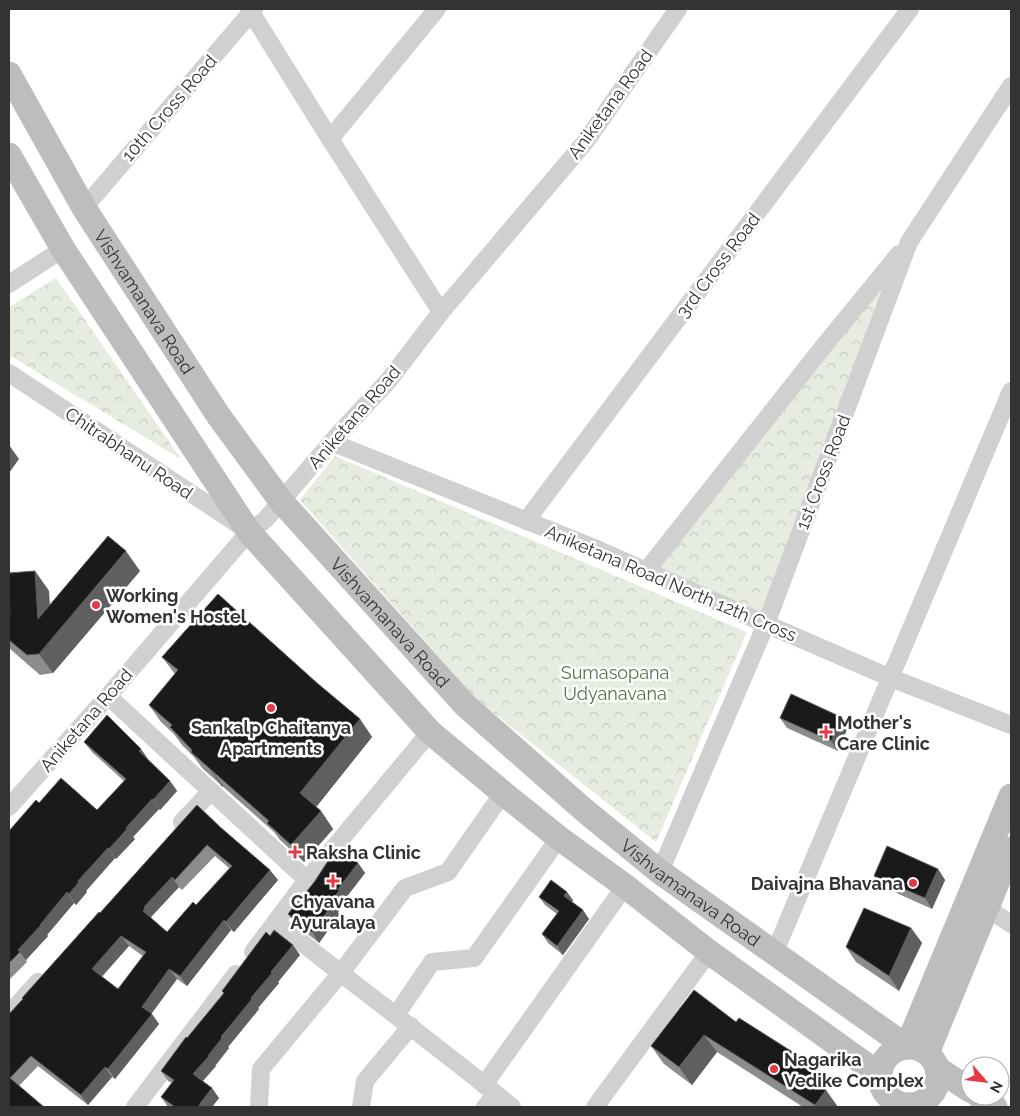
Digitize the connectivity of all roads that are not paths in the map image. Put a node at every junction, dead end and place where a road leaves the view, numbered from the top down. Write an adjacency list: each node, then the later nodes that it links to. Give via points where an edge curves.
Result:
1 (438, 9): 7 (street)
2 (678, 9): 13 (street, Aniketana Road, via 586,141)
3 (910, 9): 18 (street, 3rd Cross Road)
4 (251, 10): 7 (street); 9 (street, 10th Cross Road)
5 (9, 74): 9 (main road, Vishvamanava Road)
6 (1011, 86): 10 (street, 1st Cross Road)
7 (330, 139): 13 (street)
8 (9, 155): 11 (main road, Vishvamanava Road)
9 (84, 208): 17 (main road, Vishvamanava Road, via 218,415)
10 (909, 242): 20 (street); 21 (street, 1st Cross Road)
11 (63, 248): 12 (street); 19 (main road, Vishvamanava Road)
12 (9, 284)
13 (441, 312): 16 (street, Aniketana Road, via 389,380)
14 (9, 373): 19 (street, Chitrabhanu Road)
15 (1011, 391): 22 (street)
16 (331, 442): 17 (street, Aniketana Road); 18 (street, Aniketana Road North 12th Cross)
17 (281, 501): 19 (street, Aniketana Road, via 265,520); 33 (main road, Vishvamanava Road, via 465,706)
18 (526, 521): 20 (street, Aniketana Road North 12th Cross)
19 (249, 532): 23 (street, Aniketana Road); 25 (main road, Vishvamanava Road)
20 (646, 571): 21 (street, Aniketana Road North 12th Cross)
21 (766, 624): 22 (street, Aniketana Road North 12th Cross); 33 (street, 1st Cross Road)
22 (891, 678): 24 (street, Aniketana Road North 12th Cross); 40 (street)
23 (108, 696): 26 (street); 29 (street, Aniketana Road)
24 (1011, 725)
25 (430, 732): 27 (main road, Vishvamanava Road); 34 (street)
26 (210, 791): 30 (street); 34 (street)
27 (503, 793): 31 (main road, Vishvamanava Road); 42 (street, via 448,872 405,888)
28 (1011, 796): 46 (main road)
29 (9, 808)
30 (172, 834)
31 (559, 838): 35 (main road, Vishvamanava Road); 44 (street, via 474,958 432,962)
32 (1011, 849): 36 (main road)
33 (660, 872): 40 (main road, Vishvamanava Road)
34 (307, 880): 37 (street)
35 (625, 886): 39 (main road, Vishvamanava Road); 49 (street)
36 (987, 908): 38 (street); 46 (main road)
37 (276, 922): 42 (street); 51 (street)
38 (1011, 924)
39 (709, 952): 48 (main road, Vishvamanava Road); 55 (street)
40 (774, 954): 46 (main road, Vishvamanava Road)
41 (48, 971): 43 (street)
42 (340, 974): 44 (street); 52 (street, via 261,1069)
43 (9, 1014)
44 (396, 1015): 45 (street)
45 (411, 1026): 49 (street); 53 (street, via 365,1081)
46 (924, 1056): 47 (main road, Vishvamanava Road); 48 (main road, via 899,1048 891,1053 882,1066); 50 (main road, via 939,1078 932,1095)
47 (960, 1083)
48 (880, 1091): 50 (main road, via 898,1104)
49 (488, 1095): 54 (street)
50 (919, 1105)
51 (135, 1107)
52 (259, 1107)
53 (361, 1107)
54 (512, 1107)
55 (595, 1107)

